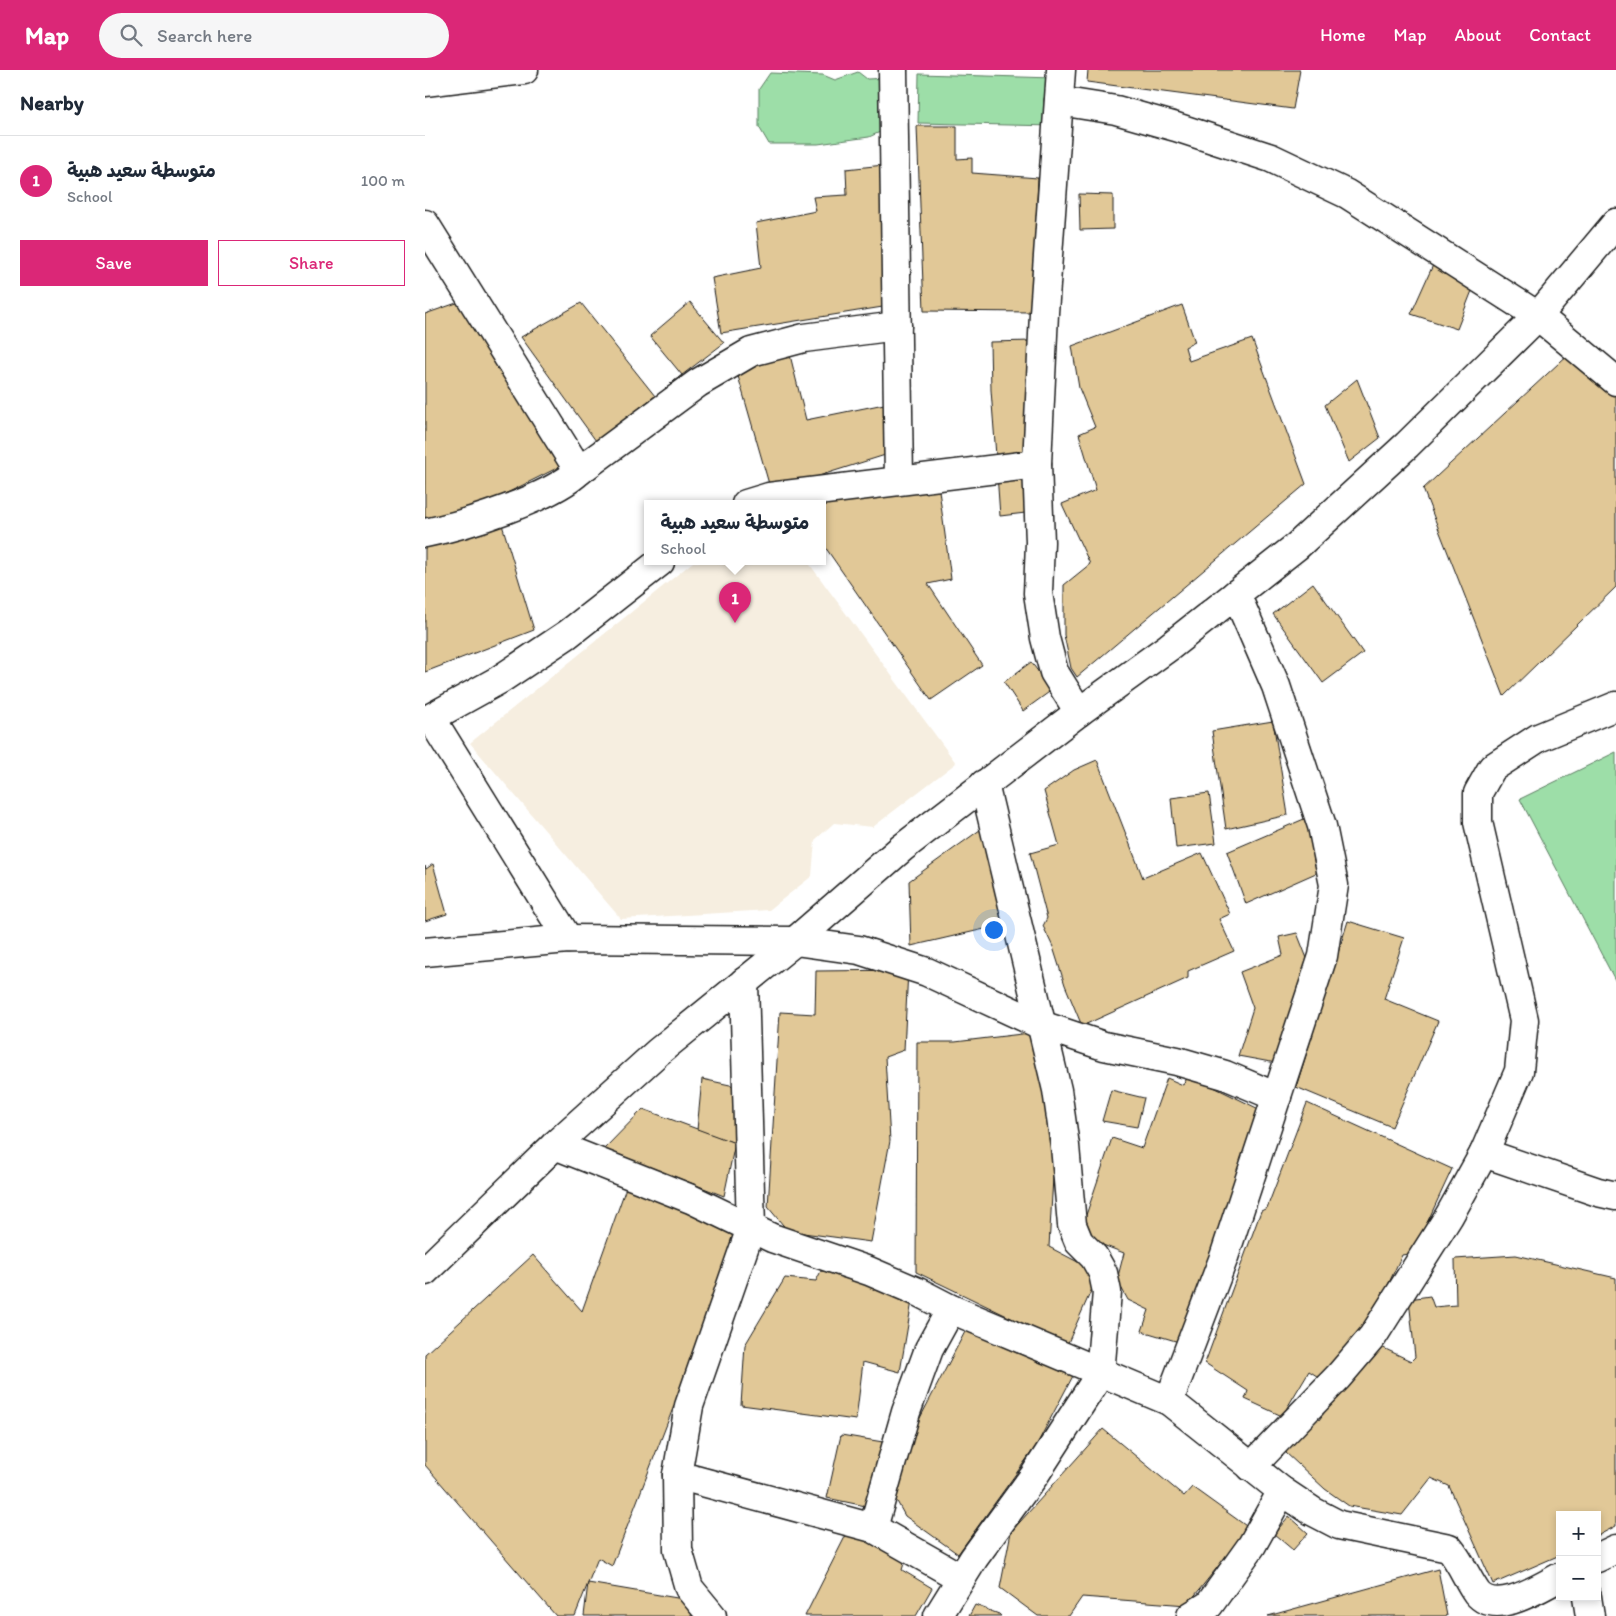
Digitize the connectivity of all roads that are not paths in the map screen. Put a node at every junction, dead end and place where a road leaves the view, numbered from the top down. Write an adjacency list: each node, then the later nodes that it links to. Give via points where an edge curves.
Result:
1 (524, 70): 4 (street)
2 (893, 70): 9 (street)
3 (1061, 70): 5 (street)
4 (425, 82)
5 (1059, 101): 8 (street, via 1133,115 1271,158 1347,194); 11 (street)
6 (1616, 223): 8 (street)
7 (425, 224): 12 (street)
8 (1538, 316): 10 (street); 17 (street, via 1407,445 1319,526)
9 (897, 326): 12 (street, via 805,338 751,352 698,382); 13 (street)
10 (1616, 381)
11 (1037, 464): 13 (street); 19 (street, via 1038,593 1045,638 1054,672)
12 (579, 471): 15 (street, via 539,495 458,527)
13 (899, 480): 14 (street)
14 (759, 500)
15 (425, 533)
16 (656, 565): 20 (street, via 568,634 499,680)
17 (1236, 594): 19 (street); 27 (street, via 1276,686 1322,826 1334,885 1323,956)
18 (1616, 706): 29 (street, via 1538,738 1492,768 1478,793 1478,822 1524,1020 1519,1071)
19 (1079, 712): 21 (street)
20 (428, 720): 22 (street)
21 (984, 784): 23 (street, via 902,848); 26 (street)
22 (568, 939): 23 (street); 24 (street)
23 (795, 941): 25 (street); 26 (street, via 859,950 927,972)
24 (425, 952)
25 (744, 982): 28 (street, via 658,1052); 31 (street)
26 (1041, 1025): 27 (street, via 1104,1046 1225,1075); 35 (street, via 1057,1090 1072,1225 1079,1242 1094,1257 1103,1273 1107,1292)
27 (1277, 1097): 36 (street, via 1224,1257)
28 (555, 1144): 31 (street, via 691,1199); 32 (street)
29 (1484, 1153): 30 (street); 37 (street, via 1449,1216 1373,1336)
30 (1616, 1196)
31 (751, 1228): 34 (street, via 869,1271); 38 (street, via 689,1406)
32 (436, 1249): 33 (street)
33 (425, 1271)
34 (951, 1310): 35 (street); 40 (street, via 929,1349 906,1412)
35 (1100, 1374): 36 (street); 43 (street)
36 (1169, 1401): 37 (street)
37 (1251, 1467): 39 (street)
38 (677, 1475): 40 (street); 46 (street, via 677,1550 689,1588)
39 (1282, 1491): 44 (street, via 1339,1525 1449,1548 1478,1594 1487,1602 1499,1605); 48 (street, via 1252,1544 1220,1590 1209,1605)
40 (873, 1528): 43 (street)
41 (1616, 1549): 42 (street)
42 (1601, 1556)
43 (961, 1578): 47 (street)
44 (1556, 1579)
45 (1588, 1601): 49 (street)
46 (712, 1616)
47 (938, 1616)
48 (1191, 1616)
49 (1590, 1616)

